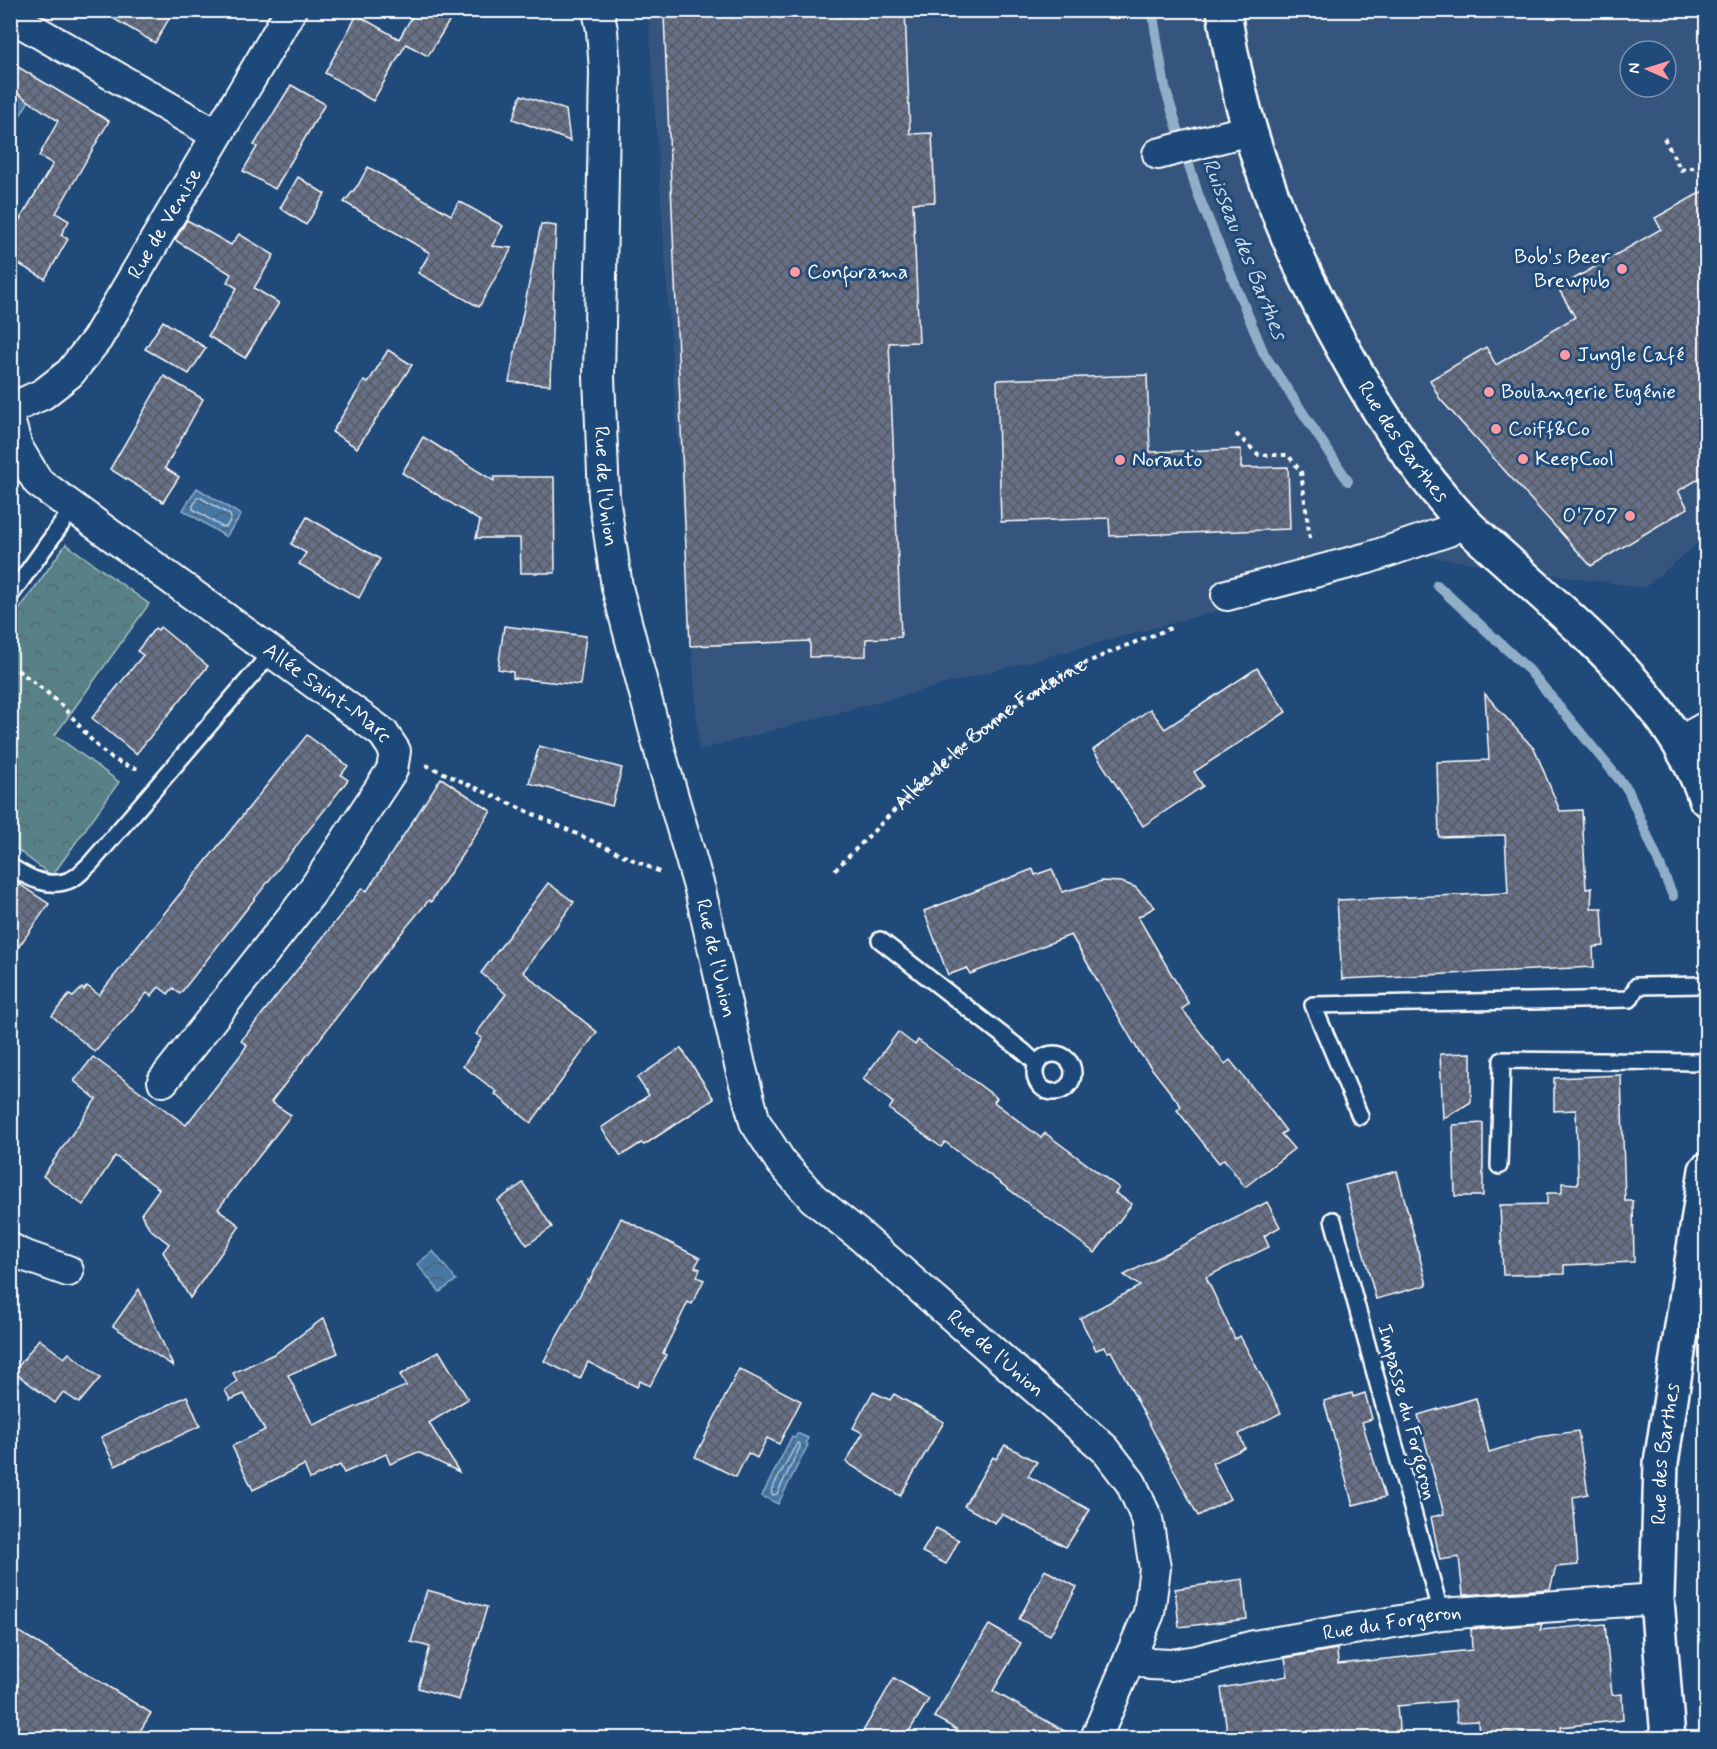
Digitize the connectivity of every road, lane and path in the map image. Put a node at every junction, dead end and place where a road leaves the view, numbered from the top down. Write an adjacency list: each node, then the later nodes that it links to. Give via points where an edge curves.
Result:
1 (291, 10): 6 (street, Rue de Venise)
2 (598, 10): 27 (street, Rue de l'Union, via 605,71 599,377 604,497 617,587)
3 (1224, 10): 5 (street, Rue des Barthes)
4 (10, 16): 6 (street)
5 (1249, 130): 8 (street); 14 (street, Rue des Barthes, via 1293,254 1334,333 1382,417)
6 (217, 135): 10 (street, Rue de Venise, via 97,339 70,373 43,394)
7 (1664, 138): 9 (path, via 1681,170)
8 (1158, 154)
9 (1707, 165)
10 (10, 410)
11 (10, 423): 13 (street, Allée Saint-Marc, via 23,468)
12 (1236, 434): 15 (path, via 1259,455 1288,455 1301,472)
13 (73, 507): 17 (lane); 19 (street, Allée Saint-Marc)
14 (1462, 521): 16 (street, via 1448,531 1368,558); 21 (street, Rue des Barthes, via 1618,663 1650,700)
15 (1310, 545)
16 (1227, 595)
17 (10, 596)
18 (1171, 628): 26 (path, Allée de la Bonne Fontaine, via 1066,673 971,739)
19 (272, 652): 22 (street, Allée Saint-Marc, via 383,733); 23 (lane)
20 (10, 665): 23 (path, via 59,703 110,758 125,766 145,769)
21 (1693, 734): 24 (street, Rue des Barthes)
22 (395, 751): 27 (path); 32 (street, Allée Saint-Marc, via 392,770 311,893)
23 (174, 766): 25 (lane, via 90,864 72,879 54,884 29,878)
24 (1707, 800)
25 (10, 866)
26 (835, 870)
27 (700, 890): 41 (street, Rue de l'Union, via 755,1122 781,1162 813,1198 1105,1449 1131,1483 1147,1519 1155,1568 1149,1613)
28 (880, 940): 31 (lane)
29 (1707, 985): 33 (lane, via 1637,986 1630,999 1313,1005)
30 (1707, 1062): 34 (lane, via 1502,1059)
31 (1037, 1064)
32 (163, 1080)
33 (1360, 1116)
34 (1499, 1166)
35 (1707, 1170): 39 (street, Rue des Barthes, via 1661,1463)
36 (1333, 1220): 40 (lane, Impasse du Forgeron)
37 (10, 1248): 38 (street)
38 (68, 1271)
39 (1657, 1599): 40 (street, Rue du Forgeron); 43 (street, Rue des Barthes)
40 (1441, 1614): 41 (street, Rue du Forgeron, via 1254,1646 1171,1665 1150,1664)
41 (1131, 1656): 42 (street, Rue de l'Union)
42 (1096, 1738)
43 (1668, 1738)

